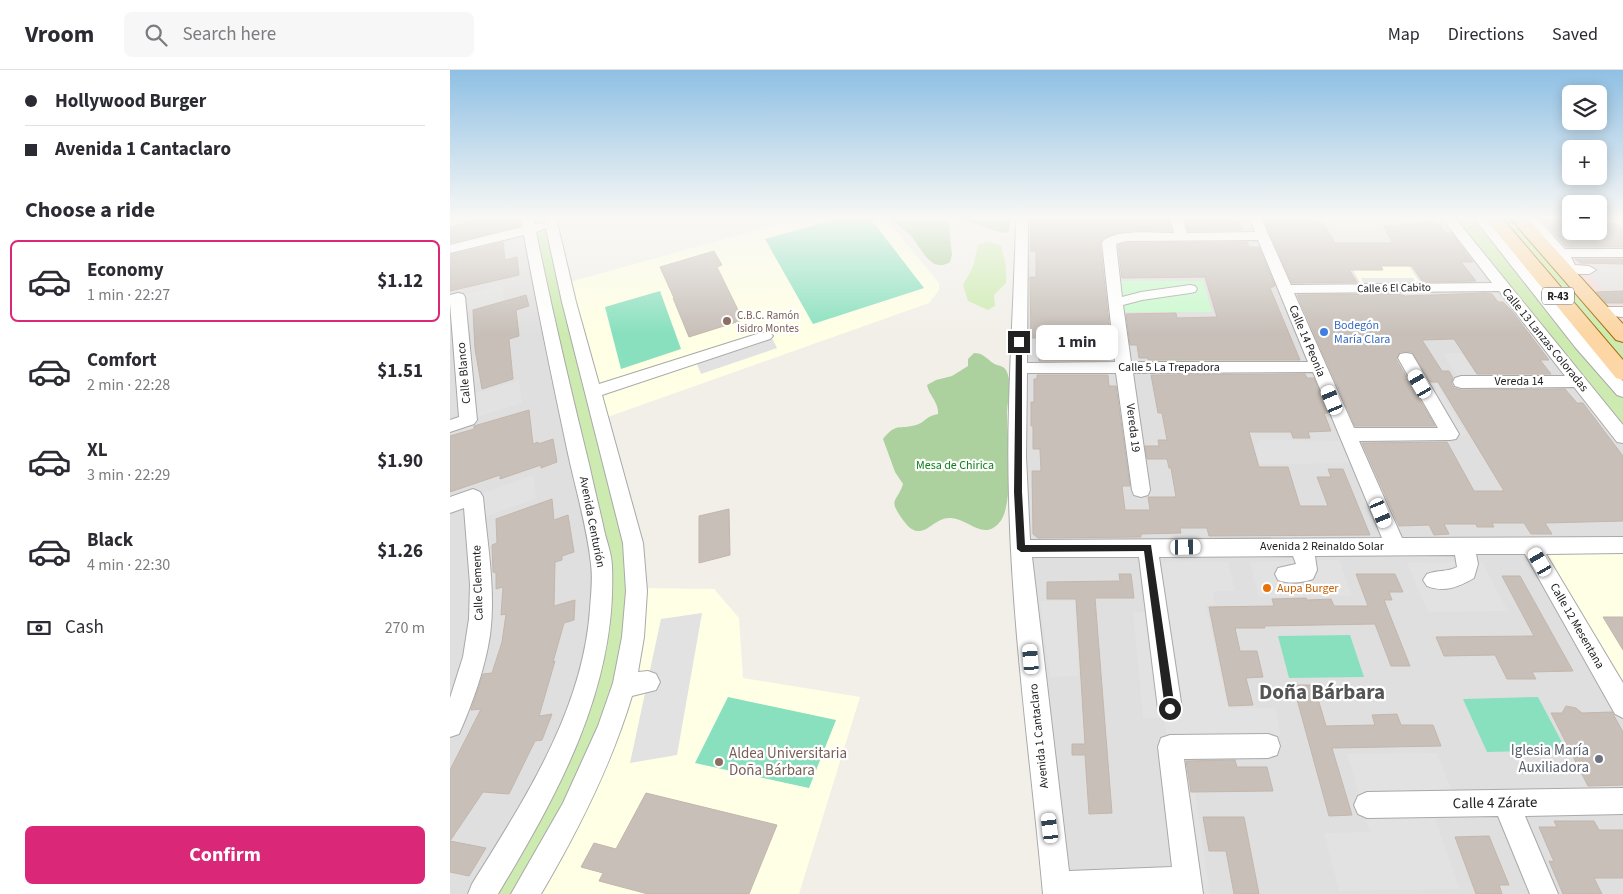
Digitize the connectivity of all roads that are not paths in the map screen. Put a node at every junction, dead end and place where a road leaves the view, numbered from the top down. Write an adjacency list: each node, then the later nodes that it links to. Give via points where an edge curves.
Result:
1 (534, 256): 56 (street, Avenida Centurión, via 602,565 601,625 585,694 568,740 528,819)
2 (560, 256): 30 (street)
3 (1021, 256): 25 (street, Avenida 1 Cantaclaro)
4 (1109, 256): 18 (street, Vereda 19)
5 (1271, 256): 16 (street, Calle 14 Peonia)
6 (1479, 256): 14 (street, Calle 13 Lanzas Coloradas)
7 (1511, 256): 29 (street)
8 (1526, 256): 11 (main road, R-43)
9 (1555, 256): 13 (main road, R-43)
10 (1564, 256): 13 (street)
11 (1537, 270): 19 (main road, via 1574,304); 21 (main road, R-43)
12 (1589, 270): 13 (street)
13 (1571, 273): 19 (main road, R-43)
14 (1503, 287): 16 (street, Calle 6 El Cabito); 27 (street, Calle 13 Lanzas Coloradas)
15 (1190, 289): 18 (street)
16 (1285, 289): 24 (street, Calle 14 Peonia)
17 (454, 298): 31 (street, Calle Blanco, via 468,420)
18 (1115, 303): 23 (street, Vereda 19)
19 (1611, 316): 21 (main road, via 1592,315 1589,322)
20 (766, 336): 30 (street)
21 (1601, 347): 26 (main road, R-43)
22 (1406, 358): 32 (street, via 1450,434)
23 (1125, 367): 24 (street, Calle 5 La Trepadora); 25 (street, Calle 5 La Trepadora); 34 (street, Vereda 19)
24 (1319, 367): 32 (street, Calle 14 Peonia)
25 (1019, 368): 42 (street, Avenida 1 Cantaclaro)
26 (1623, 373)
27 (1578, 381): 28 (street, Vereda 14); 33 (street, Calle 13 Lanzas Coloradas)
28 (1461, 382)
29 (1623, 391)
30 (593, 392): 46 (street, via 625,507 637,568 636,627)
31 (450, 426)
32 (1348, 435): 37 (street, Calle 14 Peonia)
33 (1623, 437)
34 (1141, 490)
35 (450, 505): 49 (street, Calle Clemente, via 473,497 479,578 479,633 465,688)
36 (1623, 545): 39 (street, Avenida 2 Reinaldo Solar)
37 (1395, 546): 38 (street, Avenida 2 Reinaldo Solar); 40 (street, Avenida 2 Reinaldo Solar)
38 (1463, 546): 39 (street, Avenida 2 Reinaldo Solar); 44 (street, via 1467,572 1455,579)
39 (1531, 546): 47 (street, Calle 12 Mesentana)
40 (1299, 547): 41 (street, Avenida 2 Reinaldo Solar); 43 (street, via 1308,570 1306,573)
41 (1148, 548): 42 (street, Avenida 2 Reinaldo Solar); 48 (street)
42 (1021, 549): 55 (street, Avenida 1 Cantaclaro)
43 (1285, 574)
44 (1434, 580)
45 (648, 682): 46 (street)
46 (623, 686): 57 (street, via 588,783 562,834)
47 (1623, 706)
48 (1170, 709)
49 (450, 725)
50 (1268, 746): 54 (street, via 1170,747)
51 (1623, 801): 52 (street, Calle 4 Zárate)
52 (1506, 803): 53 (street, Calle 4 Zárate); 58 (street)
53 (1367, 806)
54 (1188, 887): 55 (street)
55 (1057, 890)
56 (482, 894)
57 (525, 894)
58 (1544, 894)

